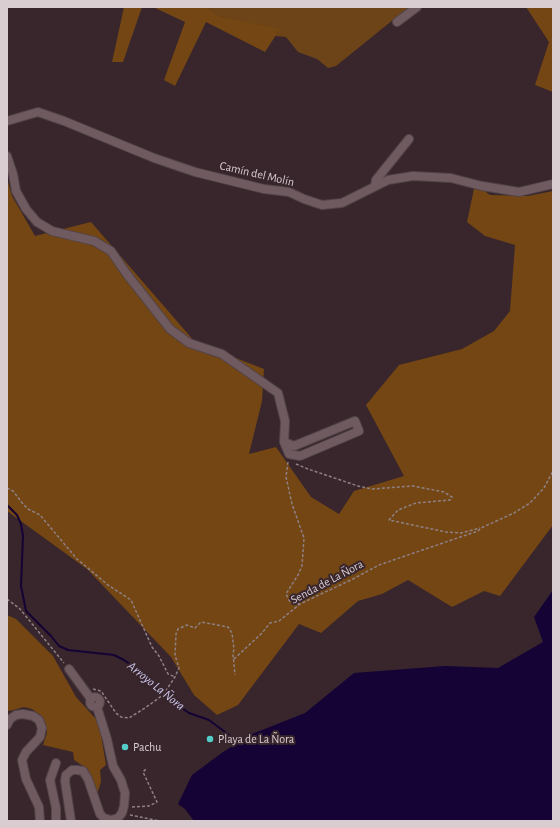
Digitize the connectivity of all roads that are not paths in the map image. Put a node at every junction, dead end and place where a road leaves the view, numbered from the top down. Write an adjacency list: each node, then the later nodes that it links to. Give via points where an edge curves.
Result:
1 (417, 7): 2 (street)
2 (397, 22)
3 (7, 121): 7 (street, Camín del Molín, via 38,112 195,172 264,189 289,192 322,205 342,203)
4 (409, 139): 7 (street, via 376,180)
5 (7, 156): 8 (street, via 16,191 37,222 52,231 94,241 112,251 170,329 189,343 222,354 278,393 285,421)
6 (553, 184): 7 (street, Camín del Molín, via 519,192 452,178 413,176 388,180)
7 (375, 186)
8 (284, 442): 8 (street, via 289,454 300,456 359,432 355,421 294,446)
9 (69, 669): 14 (street, via 91,699 91,705 97,707 113,766 125,793 123,810 118,818 104,818 100,814 88,779 83,772 72,770 64,781)
10 (7, 725): 12 (street, via 10,719 23,714 39,720 42,728 40,738 22,760 26,780 39,807)
11 (56, 763): 13 (street, via 50,780)
12 (40, 821)
13 (56, 821)
14 (71, 821)

